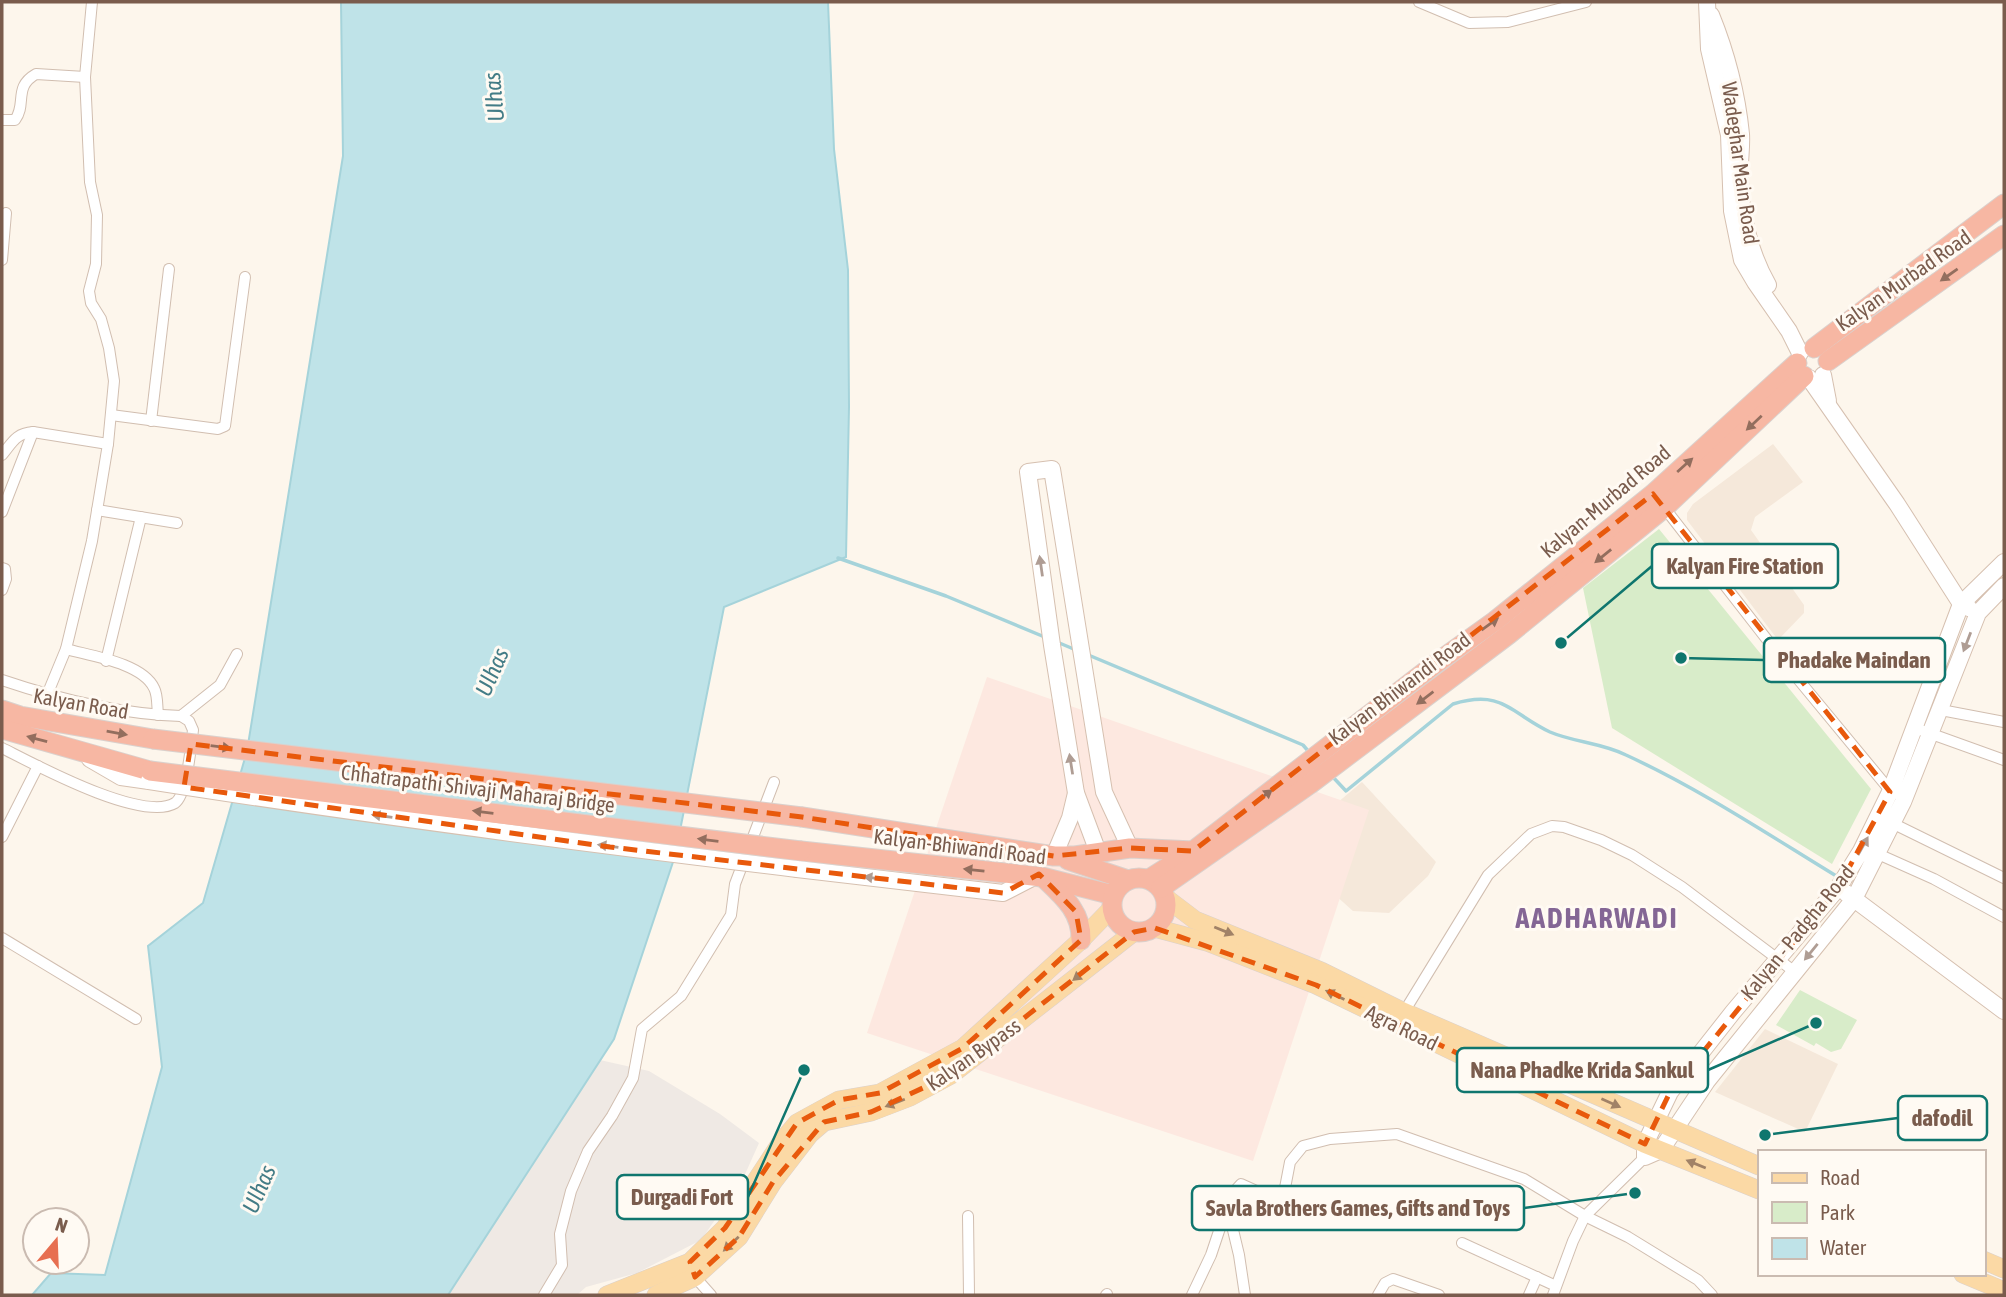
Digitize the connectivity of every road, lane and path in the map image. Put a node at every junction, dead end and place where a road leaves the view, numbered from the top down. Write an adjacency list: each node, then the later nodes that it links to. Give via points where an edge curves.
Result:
1 (92, 2): 5 (street)
2 (1419, 2): 3 (street, via 1469,23 1508,22)
3 (1586, 2)
4 (1707, 5): 13 (street, Wadeghar Main Road, via 1735,134 1742,260 1793,328)
5 (85, 77): 6 (street, via 29,78 21,90 19,114 15,120); 14 (street, via 90,181 97,215 96,264 89,291 109,348 114,381)
6 (2, 120)
7 (2004, 204): 13 (highway, Kalyan-Murbad Road)
8 (6, 213): 10 (street)
9 (2004, 235): 13 (highway, Kalyan Murbad Road, one-way to 13)
10 (2, 260)
11 (169, 269): 15 (street)
12 (245, 277): 15 (street, via 225,426)
13 (1810, 363): 19 (highway, Kalyan-Murbad Road); 28 (street, Wadeghar Main Road, via 1830,407)
14 (111, 417): 15 (street); 17 (street)
15 (151, 421)
16 (33, 432): 17 (street); 18 (street, via 16,437); 21 (street)
17 (108, 438): 20 (street)
18 (2, 455)
19 (1658, 505): 33 (highway, Kalyan-Murbad Road, one-way to 19); 47 (highway, Kalyan Bhiwandi Road, one-way to 47, via 1509,634); 53 (street)
20 (97, 510): 22 (street); 30 (street)
21 (2, 512)
22 (141, 517): 23 (street); 32 (street)
23 (177, 523)
24 (2004, 562): 28 (street, Kalyan - Padgha Road)
25 (2, 568): 27 (street, via 6,579)
26 (2004, 586): 29 (street, Kalyan - Padgha Road)
27 (2, 590)
28 (1961, 604): 29 (street); 41 (street, Kalyan - Padgha Road)
29 (1978, 613): 37 (street, Kalyan - Padgha Road, one-way to 37)
30 (66, 649): 32 (street); 35 (street)
31 (237, 654): 39 (street, via 220,685)
32 (106, 661): 38 (street, via 138,671 154,688)
33 (1434, 664): 47 (highway, Kalyan Bhiwandi Road)
34 (2, 680): 35 (street)
35 (47, 695): 38 (street, via 109,710)
36 (2, 710): 44 (highway, Kalyan Road, one-way to 44)
37 (1941, 710): 40 (street); 43 (street, Kalyan - Padgha Road)
38 (158, 715): 39 (street)
39 (181, 716): 49 (street, via 190,721 193,730 183,792 176,802 163,806 124,802)
40 (2004, 722)
41 (1915, 728): 43 (street); 53 (street, Kalyan - Padgha Road)
42 (2, 729): 46 (highway, one-way to 42)
43 (1932, 734): 48 (street); 55 (street, Kalyan - Padgha Road)
44 (153, 739): 64 (highway, Chhatrapathi Shivaji Maharaj Bridge, one-way to 64, bridge, via 802,817)
45 (2, 748): 49 (street)
46 (76, 750): 50 (highway); 50 (street, via 121,778)
47 (1330, 757): 51 (highway, Kalyan Bhiwandi Road)
48 (2004, 760)
49 (38, 766): 59 (street)
50 (150, 776): 65 (highway, Chhatrapathi Shivaji Maharaj Bridge, one-way to 50, bridge)
51 (1304, 777): 61 (highway, Kalyan Bhiwandi Road, one-way to 51); 69 (highway, Kalyan Bhiwandi Road)
52 (774, 782): 102 (street, via 735,884 731,915 681,996 642,1029 633,1078 588,1152 571,1191 560,1234 562,1265)
53 (1890, 792): 55 (street); 70 (street, Kalyan - Padgha Road, one-way to 53)
54 (1076, 793): 56 (street, one-way to 56, via 1028,472 1052,468 1104,792); 57 (street); 64 (street, via 1070,818)
55 (1903, 802): 58 (street, Kalyan - Padgha Road)
56 (1110, 805): 57 (street); 60 (street)
57 (1083, 812): 62 (street)
58 (1894, 824): 63 (street, Kalyan - Padgha Road); 67 (street)
59 (2, 837)
60 (1130, 848): 61 (highway); 62 (highway)
61 (1193, 851): 69 (highway, Kalyan Bhiwandi Road)
62 (1098, 852): 64 (highway)
63 (1878, 854): 71 (street, Kalyan - Padgha Road); 73 (street)
64 (1048, 855): 68 (highway)
65 (799, 860): 66 (highway, Kalyan-Bhiwandi Road, one-way to 65)
66 (1039, 876): 72 (highway, Kalyan-Bhiwandi Road); 77 (highway, via 1076,912)
67 (2004, 878)
68 (1128, 880): 69 (highway, via 1140,877); 72 (highway, via 1117,888)
69 (1159, 888): 74 (highway, via 1165,915); 81 (main road, Agra Road, one-way to 81, via 1195,920 1321,971)
70 (1839, 888): 71 (street); 78 (street, Kalyan - Padgha Road)
71 (1854, 899): 79 (street, Kalyan - Padgha Road, one-way to 79); 80 (street)
72 (1112, 902): 75 (highway, via 1119,923); 77 (main road, Kalyan Bypass)
73 (2004, 917)
74 (1155, 928): 75 (highway); 87 (main road, Agra Road, one-way to 74, via 1316,985 1207,942)
75 (1134, 932): 96 (main road, Kalyan Bypass, one-way to 96, via 951,1075 871,1112 824,1122 773,1182 739,1237)
76 (2, 938): 83 (street)
77 (1082, 940): 96 (main road, Kalyan Bypass, via 963,1048 880,1093 839,1100 797,1123)
78 (1779, 959): 79 (street); 81 (street, via 1632,855 1601,839 1552,826 1531,834 1488,875); 82 (street, Kalyan - Padgha Road)
79 (1795, 972): 84 (street, Kalyan - Padgha Road)
80 (2004, 1011)
81 (1404, 1012): 85 (main road, Agra Road, one-way to 85)
82 (1732, 1012): 84 (street); 85 (street, Kalyan - Padgha Road, via 1670,1092)
83 (135, 1019)
84 (1749, 1027): 86 (street, Kalyan - Padgha Road)
85 (1654, 1122): 86 (main road, Agra Road); 87 (street, Kalyan - Padgha Road)
86 (1674, 1131): 87 (street, Kalyan - Padgha Road); 88 (main road, Agra Road)
87 (1650, 1150): 89 (main road, Agra Road, one-way to 87); 92 (street)
88 (1758, 1166)
89 (1758, 1190)
90 (1228, 1206): 92 (street, via 1241,1184 1272,1198 1285,1188 1290,1162 1303,1146 1330,1139 1397,1134 1524,1179); 106 (street); 107 (street)
91 (968, 1216): 105 (street)
92 (1585, 1216): 100 (street); 111 (street, via 1698,1280)
93 (1462, 1243): 98 (street)
94 (1985, 1261): 95 (main road)
95 (2004, 1269)
96 (692, 1270): 99 (main road); 104 (street)
97 (1969, 1276): 101 (main road)
98 (1537, 1278): 100 (street); 110 (street)
99 (668, 1288): 103 (main road)
100 (1554, 1291)
101 (2004, 1291)
102 (544, 1295)
103 (607, 1295)
104 (711, 1295)
105 (969, 1295)
106 (1192, 1295)
107 (1245, 1295)
108 (1378, 1295): 109 (street, via 1393,1279)
109 (1439, 1295)
110 (1529, 1295)
111 (1712, 1295)

